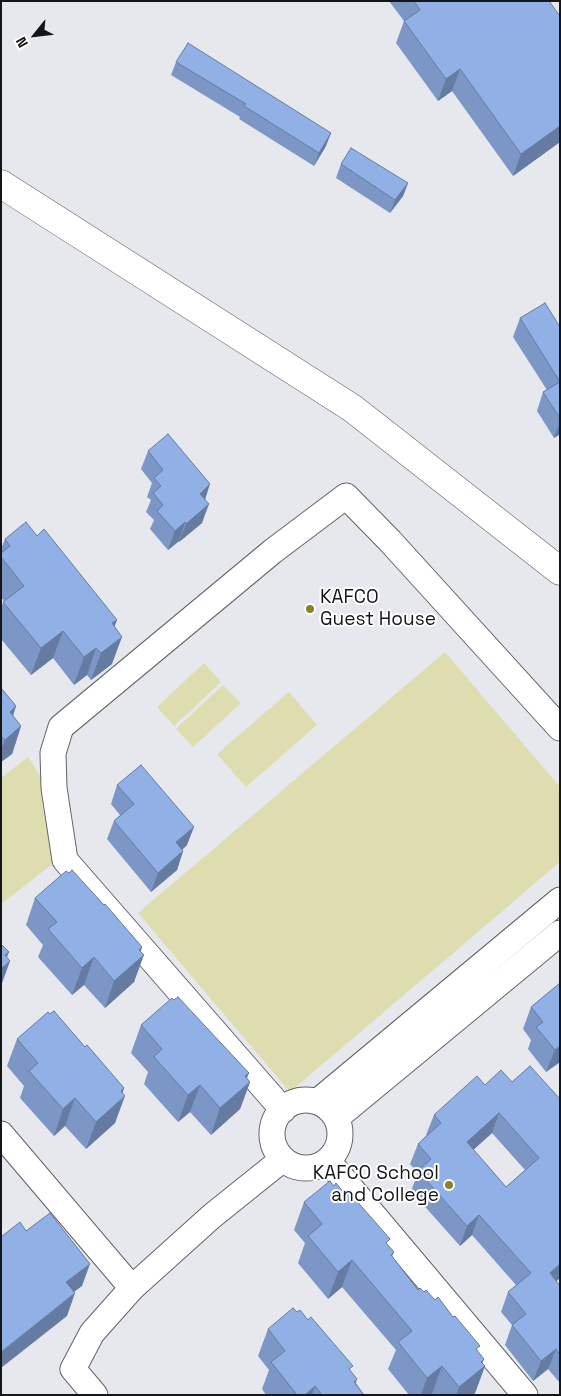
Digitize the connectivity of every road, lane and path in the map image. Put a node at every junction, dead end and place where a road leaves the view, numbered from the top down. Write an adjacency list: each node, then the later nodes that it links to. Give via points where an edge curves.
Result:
1 (1, 184): 2 (main road, via 352,408)
2 (560, 571)
3 (560, 728): 7 (street, via 346,496 272,551 61,727 53,753 54,788 65,860)
4 (560, 900): 6 (street)
5 (560, 933): 8 (street)
6 (317, 1102): 7 (street, via 305,1100); 8 (street)
7 (283, 1110): 10 (street, via 276,1118 273,1134 276,1150)
8 (336, 1118): 11 (street, via 340,1129 339,1141)
9 (1, 1134): 12 (street)
10 (283, 1158): 11 (street, via 304,1168); 12 (street)
11 (328, 1161): 16 (street)
12 (132, 1288): 13 (street, via 92,1333)
13 (74, 1369): 14 (street); 15 (street)
14 (69, 1395)
15 (95, 1395)
16 (525, 1395)

